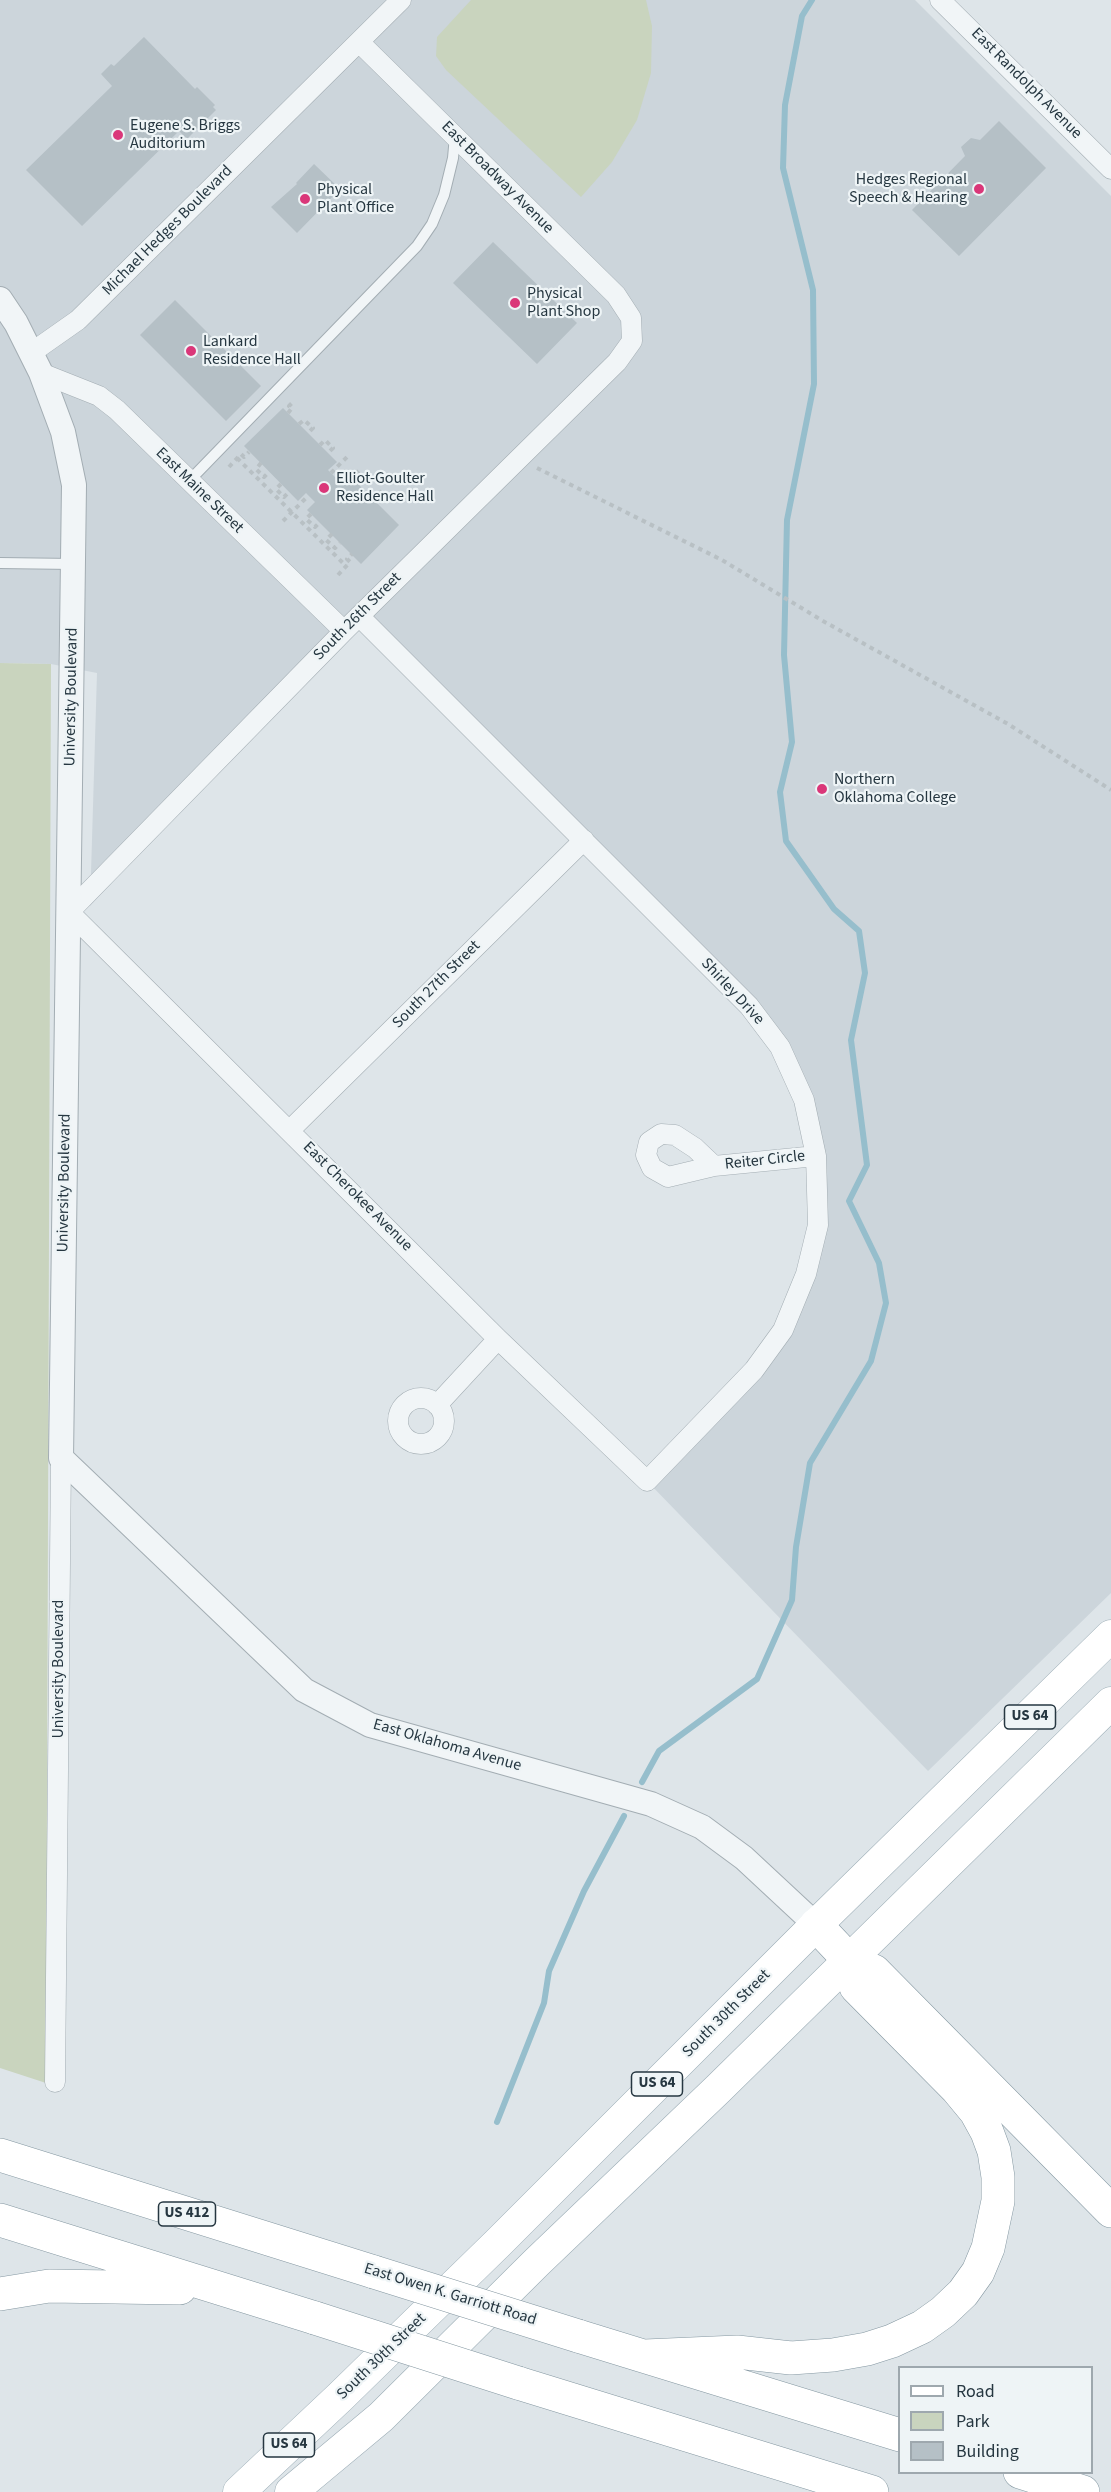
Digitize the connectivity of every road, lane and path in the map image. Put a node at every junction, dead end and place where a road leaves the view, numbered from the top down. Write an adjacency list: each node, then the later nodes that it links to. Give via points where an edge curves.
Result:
1 (402, 0): 3 (street, Michael Hedges Boulevard)
2 (940, 0): 5 (street, East Randolph Avenue)
3 (359, 42): 4 (street, East Broadway Avenue); 8 (street, Michael Hedges Boulevard)
4 (455, 136): 7 (street, East Broadway Avenue, via 616,295); 28 (lane, via 444,195 417,246)
5 (1111, 169)
6 (0, 299): 8 (street, University Boulevard)
7 (631, 318): 18 (street, South 26th Street, via 632,341 617,362)
8 (36, 363): 28 (street, East Maine Street, via 99,396); 49 (street, University Boulevard, via 63,432 74,485)
9 (294, 401): 10 (path)
10 (288, 413)
11 (299, 424): 12 (path, via 304,420 310,422 313,428)
12 (308, 433)
13 (320, 445): 15 (path, via 325,440 331,442 333,448)
14 (249, 452): 17 (path)
15 (328, 453)
16 (349, 455): 24 (path)
17 (237, 458): 20 (path); 27 (path)
18 (518, 459): 52 (street, South 26th Street); 54 (path, via 677,536 763,583 823,621 1008,724)
19 (261, 464): 23 (path, via 255,469)
20 (228, 467)
21 (363, 470): 25 (path)
22 (269, 472): 23 (path, via 264,477)
23 (261, 473): 27 (path)
24 (332, 473)
25 (359, 474): 26 (path, via 355,470); 30 (path, via 363,478)
26 (349, 475)
27 (256, 477): 37 (path)
28 (189, 481): 53 (street, East Maine Street)
29 (281, 484): 33 (path, via 276,489)
30 (358, 484)
31 (383, 490): 34 (path)
32 (290, 492): 33 (path, via 284,497)
33 (280, 493): 37 (path)
34 (379, 494): 36 (path, via 375,491); 38 (path, via 383,499)
35 (308, 496): 39 (path)
36 (370, 496)
37 (276, 497): 39 (path)
38 (378, 504)
39 (291, 513): 41 (path); 43 (path)
40 (311, 514): 43 (path, via 306,519)
41 (283, 521)
42 (320, 522): 43 (path, via 315,527)
43 (309, 525): 46 (path)
44 (332, 534): 46 (path, via 326,540)
45 (340, 543): 46 (path, via 335,548)
46 (328, 545): 50 (path)
47 (352, 554): 50 (path)
48 (0, 563): 49 (lane)
49 (73, 564): 56 (street, University Boulevard)
50 (346, 566): 51 (path)
51 (338, 574)
52 (359, 616): 53 (street, South 26th Street); 55 (street)
53 (344, 631): 56 (street, South 26th Street)
54 (1111, 790)
55 (584, 840): 57 (street, South 27th Street); 58 (street, Shirley Drive, via 749,1006 780,1047 804,1100)
56 (69, 912): 57 (street, East Cherokee Avenue); 62 (street, University Boulevard)
57 (290, 1130): 60 (street, East Cherokee Avenue)
58 (816, 1156): 59 (street, Reiter Circle); 63 (street, Shirley Drive, via 818,1225 806,1274 783,1330 754,1370)
59 (714, 1166)
60 (498, 1339): 61 (street); 63 (street, East Cherokee Avenue)
61 (437, 1405)
62 (61, 1458): 66 (street, East Oklahoma Avenue, via 304,1690 370,1725 651,1804 702,1827 744,1858); 68 (street, University Boulevard)
63 (647, 1481)
64 (1111, 1636): 66 (main road, South 30th Street / US 64)
65 (1111, 1703): 67 (main road, US 64)
66 (816, 1925): 67 (highway); 77 (main road, South 30th Street / US 64, via 490,2251)
67 (849, 1960): 70 (highway, via 874,1971); 74 (highway, via 856,1987 957,2089 987,2132 994,2151 998,2201 988,2248 978,2272 963,2293 922,2327 867,2349 791,2358 737,2352); 78 (main road, via 381,2417)
68 (56, 2082)
69 (0, 2155): 74 (highway, East Owen K. Garriott Road / US 412, bridge)
70 (1111, 2211)
71 (0, 2220): 72 (highway)
72 (223, 2290): 73 (highway, via 49,2286); 79 (highway, bridge)
73 (0, 2294)
74 (645, 2356): 75 (highway, East Owen K. Garriott Road)
75 (898, 2434)
76 (1026, 2474): 80 (highway)
77 (239, 2492)
78 (291, 2492)
79 (872, 2492)
80 (1083, 2492)

